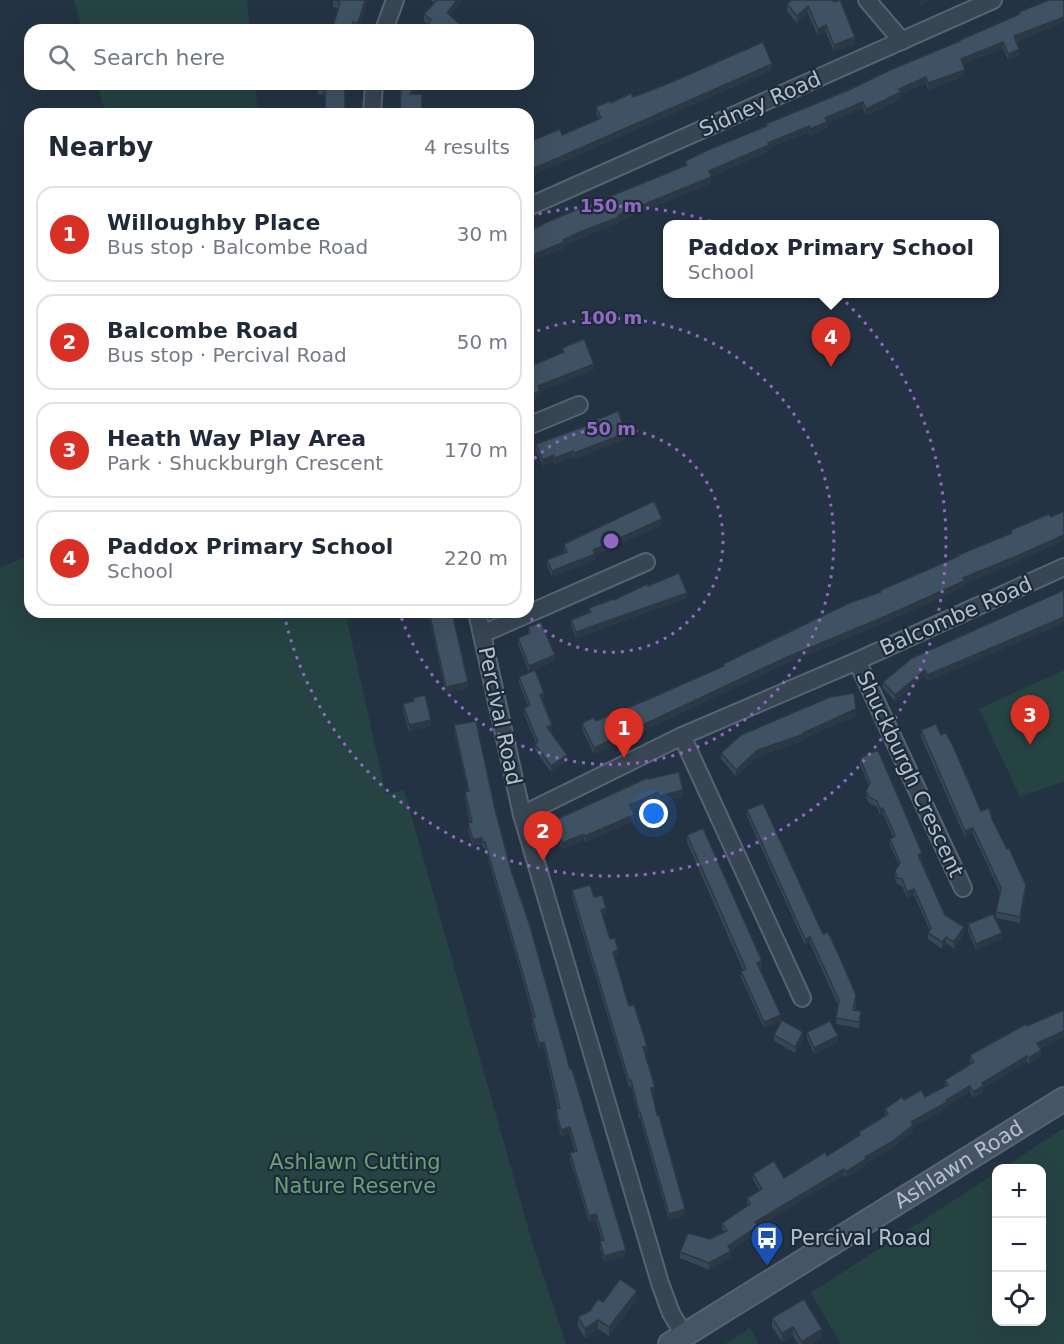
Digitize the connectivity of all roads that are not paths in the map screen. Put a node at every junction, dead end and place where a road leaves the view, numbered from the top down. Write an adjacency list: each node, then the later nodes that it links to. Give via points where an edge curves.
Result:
1 (395, 0): 4 (street)
2 (867, 0): 5 (street)
3 (993, 0): 5 (street, Sidney Road)
4 (386, 24)
5 (902, 40): 8 (street, Sidney Road)
6 (374, 90): 7 (street)
7 (372, 108)
8 (534, 204)
9 (579, 405): 10 (street)
10 (534, 424)
11 (646, 562): 13 (street)
12 (1064, 567): 17 (street, Balcombe Road)
13 (534, 611)
14 (478, 618): 16 (street, Percival Road)
15 (518, 618): 16 (street)
16 (482, 634): 19 (street, Percival Road)
17 (857, 661): 18 (street, Balcombe Road); 20 (street, Shuckburgh Crescent)
18 (682, 736): 19 (street, Balcombe Road); 21 (street)
19 (522, 815): 23 (street, Percival Road)
20 (963, 888)
21 (802, 998)
22 (1064, 1100): 23 (main road, Ashlawn Road)
23 (677, 1340)

